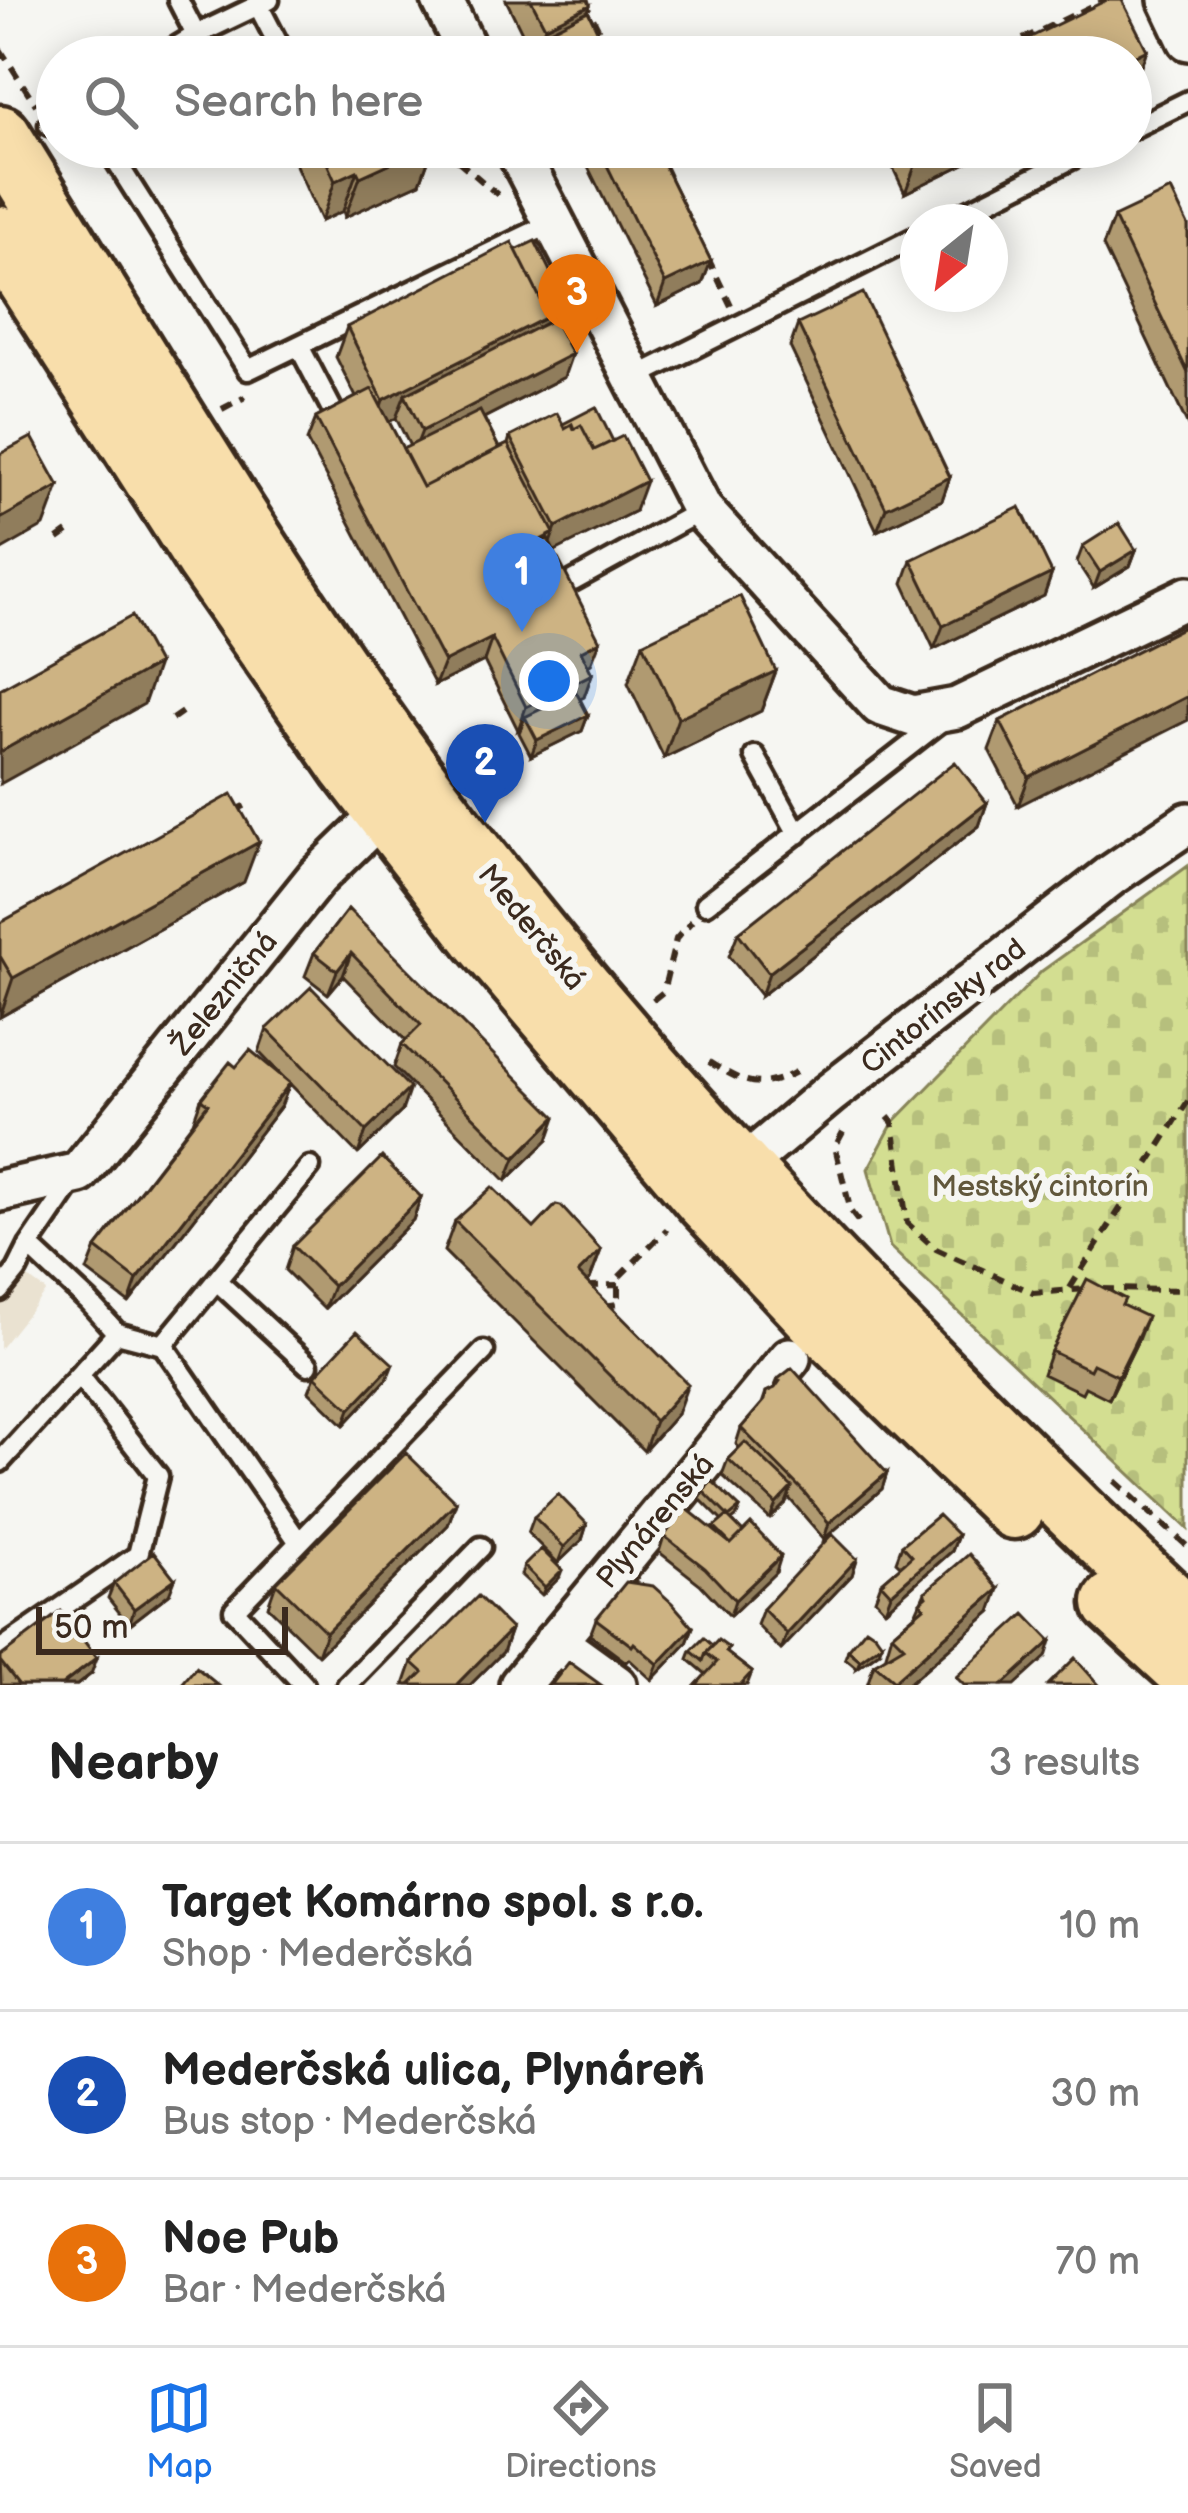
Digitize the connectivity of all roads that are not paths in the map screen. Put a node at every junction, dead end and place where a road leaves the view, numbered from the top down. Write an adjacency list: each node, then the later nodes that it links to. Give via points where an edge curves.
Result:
1 (178, 0): 5 (lane)
2 (442, 0): 7 (street)
3 (1169, 0): 8 (street)
4 (263, 3): 5 (lane); 6 (lane)
5 (196, 35)
6 (276, 36)
7 (460, 36)
8 (1188, 40)
9 (1188, 100): 10 (lane)
10 (1152, 118)
11 (57, 168): 29 (main road, Mederčská, via 264,555)
12 (120, 168): 19 (lane, via 248,370)
13 (522, 168): 16 (street)
14 (1054, 168): 15 (lane)
15 (982, 204)
16 (545, 226): 19 (lane); 20 (street)
17 (0, 237): 27 (main road, Mederčská, via 206,559)
18 (900, 245): 20 (lane)
19 (299, 346): 21 (lane)
20 (632, 379): 22 (street)
21 (334, 413)
22 (702, 510): 23 (lane); 25 (street, via 880,705 913,716)
23 (573, 580)
24 (1188, 596): 25 (street)
25 (957, 708): 30 (lane)
26 (755, 756): 30 (lane)
27 (385, 811): 29 (street); 33 (street, Železničná, via 317,877); 35 (main road, Mederčská)
28 (1188, 823): 35 (street, Cintorínsky rad)
29 (451, 826): 35 (main road, Mederčská, via 570,975)
30 (797, 834): 31 (lane)
31 (706, 904)
32 (310, 1167): 37 (lane)
33 (79, 1173): 34 (street); 36 (lane)
34 (0, 1191)
35 (704, 1199): 48 (main road, Mederčská, via 851,1287); 51 (main road, Mederčská, via 817,1318)
36 (28, 1246): 38 (lane); 39 (lane)
37 (218, 1282): 40 (lane); 43 (lane)
38 (0, 1291)
39 (117, 1333): 40 (lane); 44 (lane)
40 (164, 1346): 46 (lane)
41 (484, 1351): 46 (lane)
42 (790, 1358): 49 (street, Plynárenská)
43 (308, 1365)
44 (79, 1375): 45 (lane); 50 (lane, via 158,1476 138,1556)
45 (0, 1462)
46 (298, 1541): 52 (lane, via 234,1610)
47 (482, 1546): 53 (lane)
48 (1188, 1619)
49 (555, 1641): 54 (street, Plynárenská); 55 (street)
50 (0, 1650)
51 (1188, 1671)
52 (304, 1685)
53 (347, 1685)
54 (520, 1685)
55 (616, 1685)

